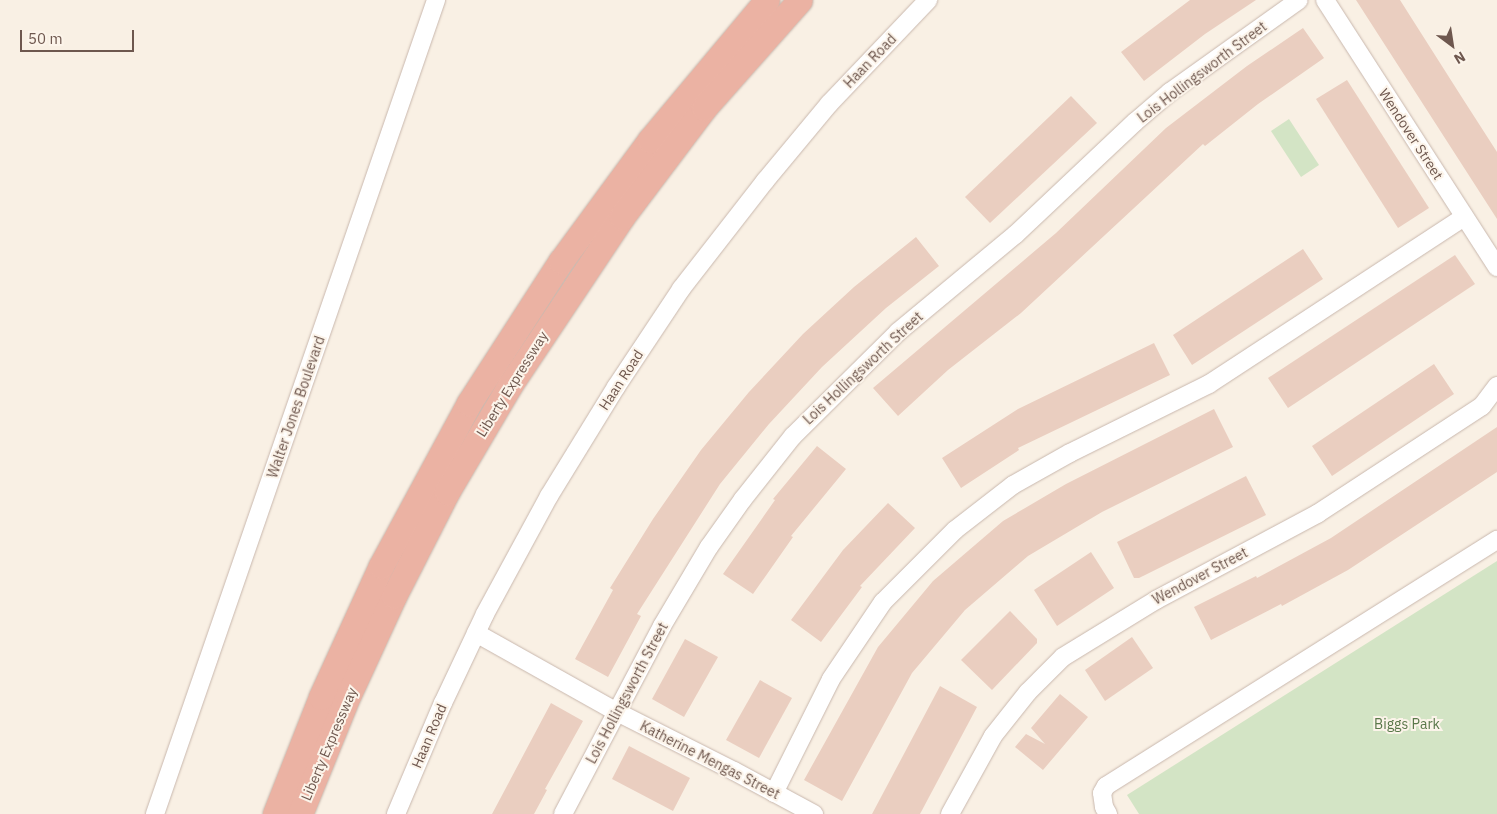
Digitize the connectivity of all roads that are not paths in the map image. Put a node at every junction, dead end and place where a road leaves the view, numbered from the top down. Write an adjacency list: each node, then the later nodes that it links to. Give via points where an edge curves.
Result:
1 (436, 0): 14 (street, Walter Jones Boulevard)
2 (767, 0): 15 (highway, Liberty Expressway, via 650,140 561,261 470,403 381,566 321,697)
3 (800, 0): 16 (highway, Liberty Expressway, via 692,124 622,217 510,386 447,492 394,596 348,696)
4 (928, 0): 11 (street, Haan Road, via 829,104 681,289 549,496)
5 (1299, 0): 12 (street, Lois Hollingsworth Street, via 1170,92 1015,235 898,332 830,397 793,436 709,548 662,626)
6 (1325, 0): 7 (street, Wendover Street)
7 (1464, 217): 8 (street, Wendover Street); 13 (street, via 1209,384 1013,485 955,530 883,602 831,678)
8 (1497, 267)
9 (1497, 386): 20 (street, Wendover Street, via 1482,406 1317,514 1156,600 1063,657 1028,692 993,736)
10 (1497, 540): 21 (street, via 1106,786 1102,793)
11 (476, 633): 12 (street, Katherine Mengas Street); 17 (street, Haan Road)
12 (617, 712): 13 (street, Katherine Mengas Street); 18 (street, Lois Hollingsworth Street)
13 (774, 792): 19 (street, Katherine Mengas Street)
14 (155, 814)
15 (275, 814)
16 (300, 814)
17 (396, 814)
18 (563, 814)
19 (814, 814)
20 (950, 814)
21 (1108, 814)

